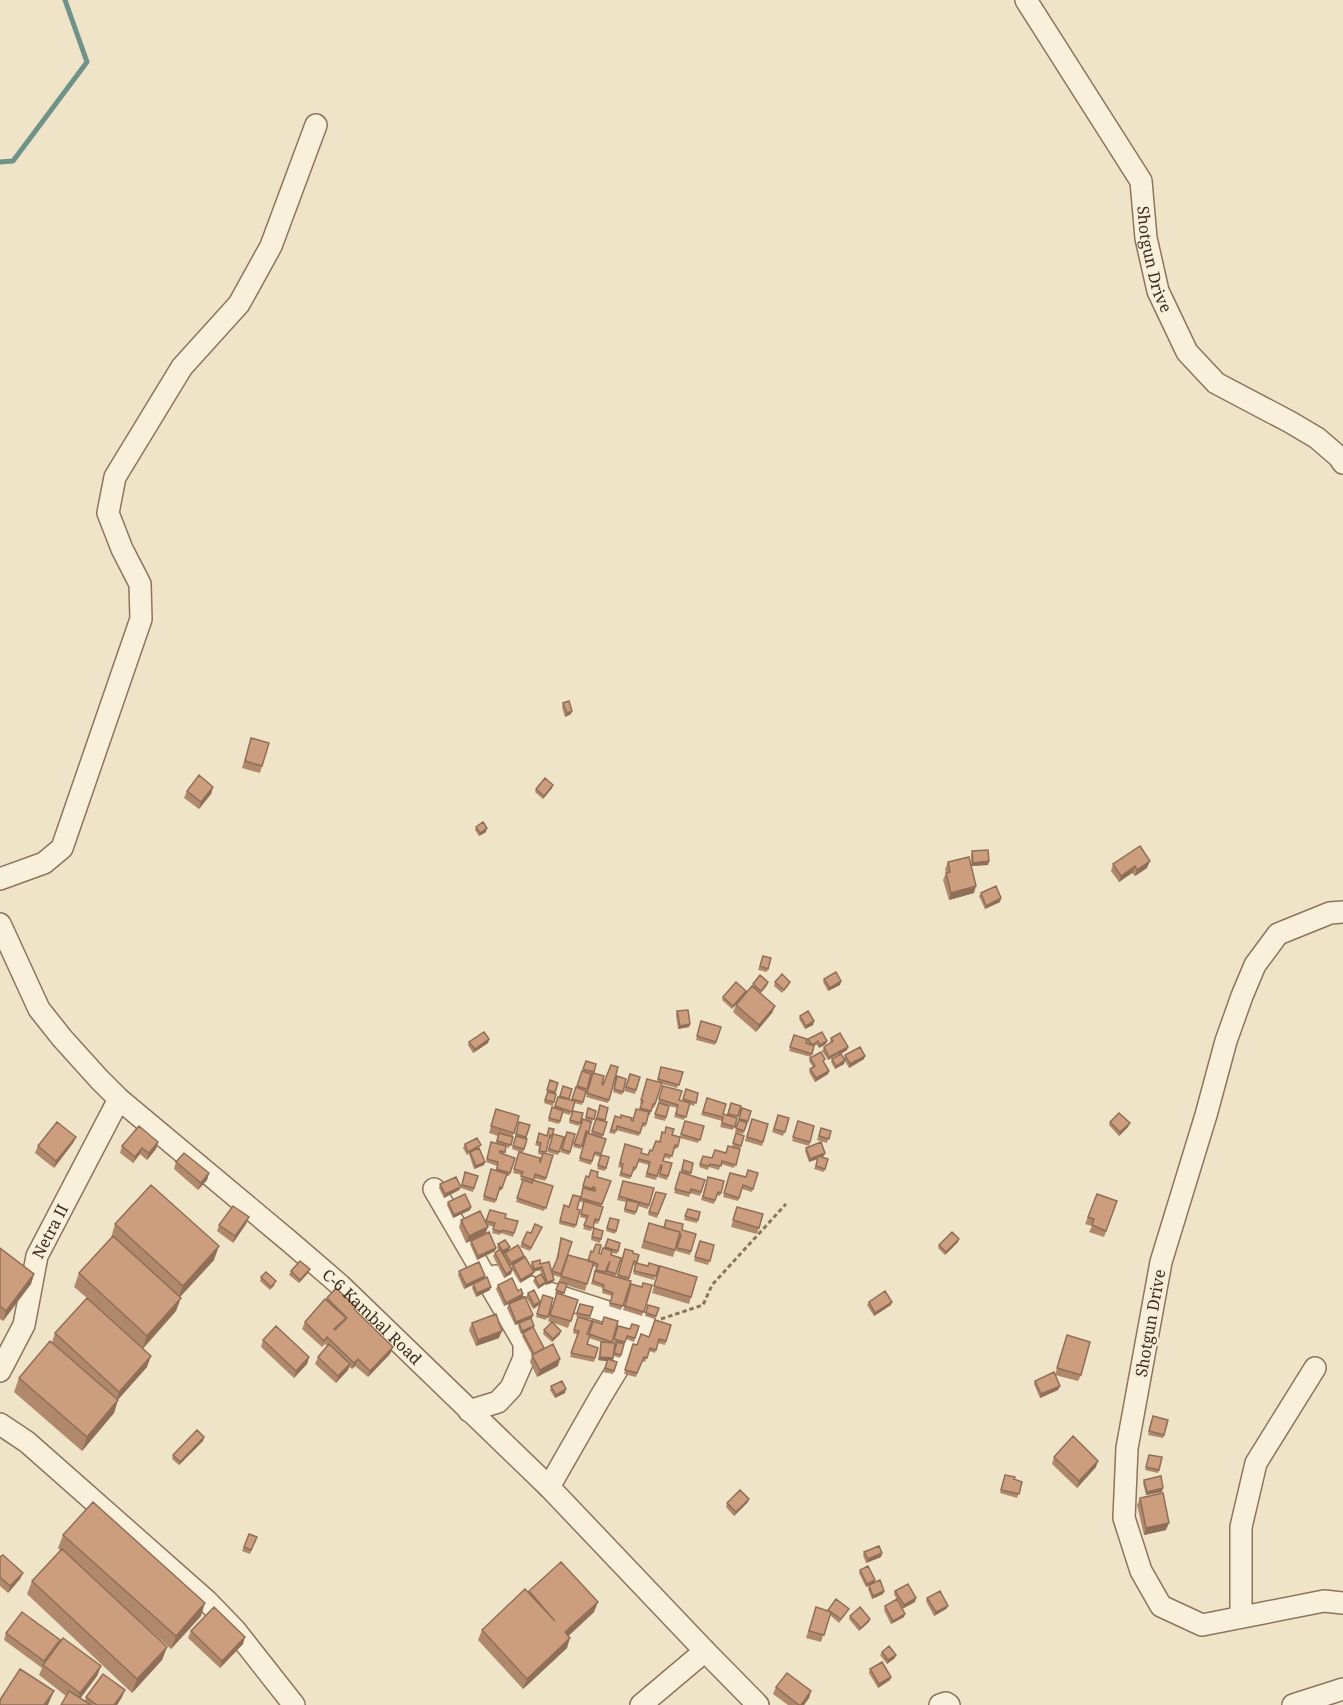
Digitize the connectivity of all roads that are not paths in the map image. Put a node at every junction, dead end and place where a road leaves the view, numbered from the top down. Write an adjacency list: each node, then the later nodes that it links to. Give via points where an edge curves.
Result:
1 (1026, 0): 3 (street, Shotgun Drive, via 1141,181 1146,238 1158,291 1187,352 1216,382 1317,438)
2 (316, 125): 4 (street, via 271,246 239,304 182,367 115,477 108,513 140,584 141,619 62,848 44,862)
3 (1343, 463)
4 (0, 879)
5 (1343, 912): 16 (street, Shotgun Drive, via 1330,913 1278,934 1255,965 1246,986 1161,1262 1127,1448 1124,1518 1141,1571 1161,1606 1202,1625)
6 (0, 924): 7 (street, C-6 Kambal Road, via 39,1009)
7 (119, 1099): 11 (street, Netra II, via 37,1256 24,1325); 12 (street, C-6 Kambal Road, via 340,1285)
8 (434, 1189): 12 (street, via 524,1343 524,1358 511,1388 498,1402)
9 (496, 1276): 14 (street, via 645,1324)
10 (1316, 1368): 16 (street, via 1256,1463 1241,1527)
11 (0, 1371)
12 (469, 1411): 14 (street, C-6 Kambal Road)
13 (0, 1424): 19 (street, via 27,1442 207,1601)
14 (549, 1487): 17 (street, C-6 Kambal Road)
15 (1343, 1602): 16 (street, Shotgun Drive, via 1324,1601)
16 (1241, 1617)
17 (705, 1652): 20 (street); 21 (street, C-6 Kambal Road)
18 (1343, 1689): 24 (street)
19 (294, 1705)
20 (641, 1705)
21 (758, 1705)
22 (940, 1705): 23 (street)
23 (950, 1705)
24 (1293, 1705)

